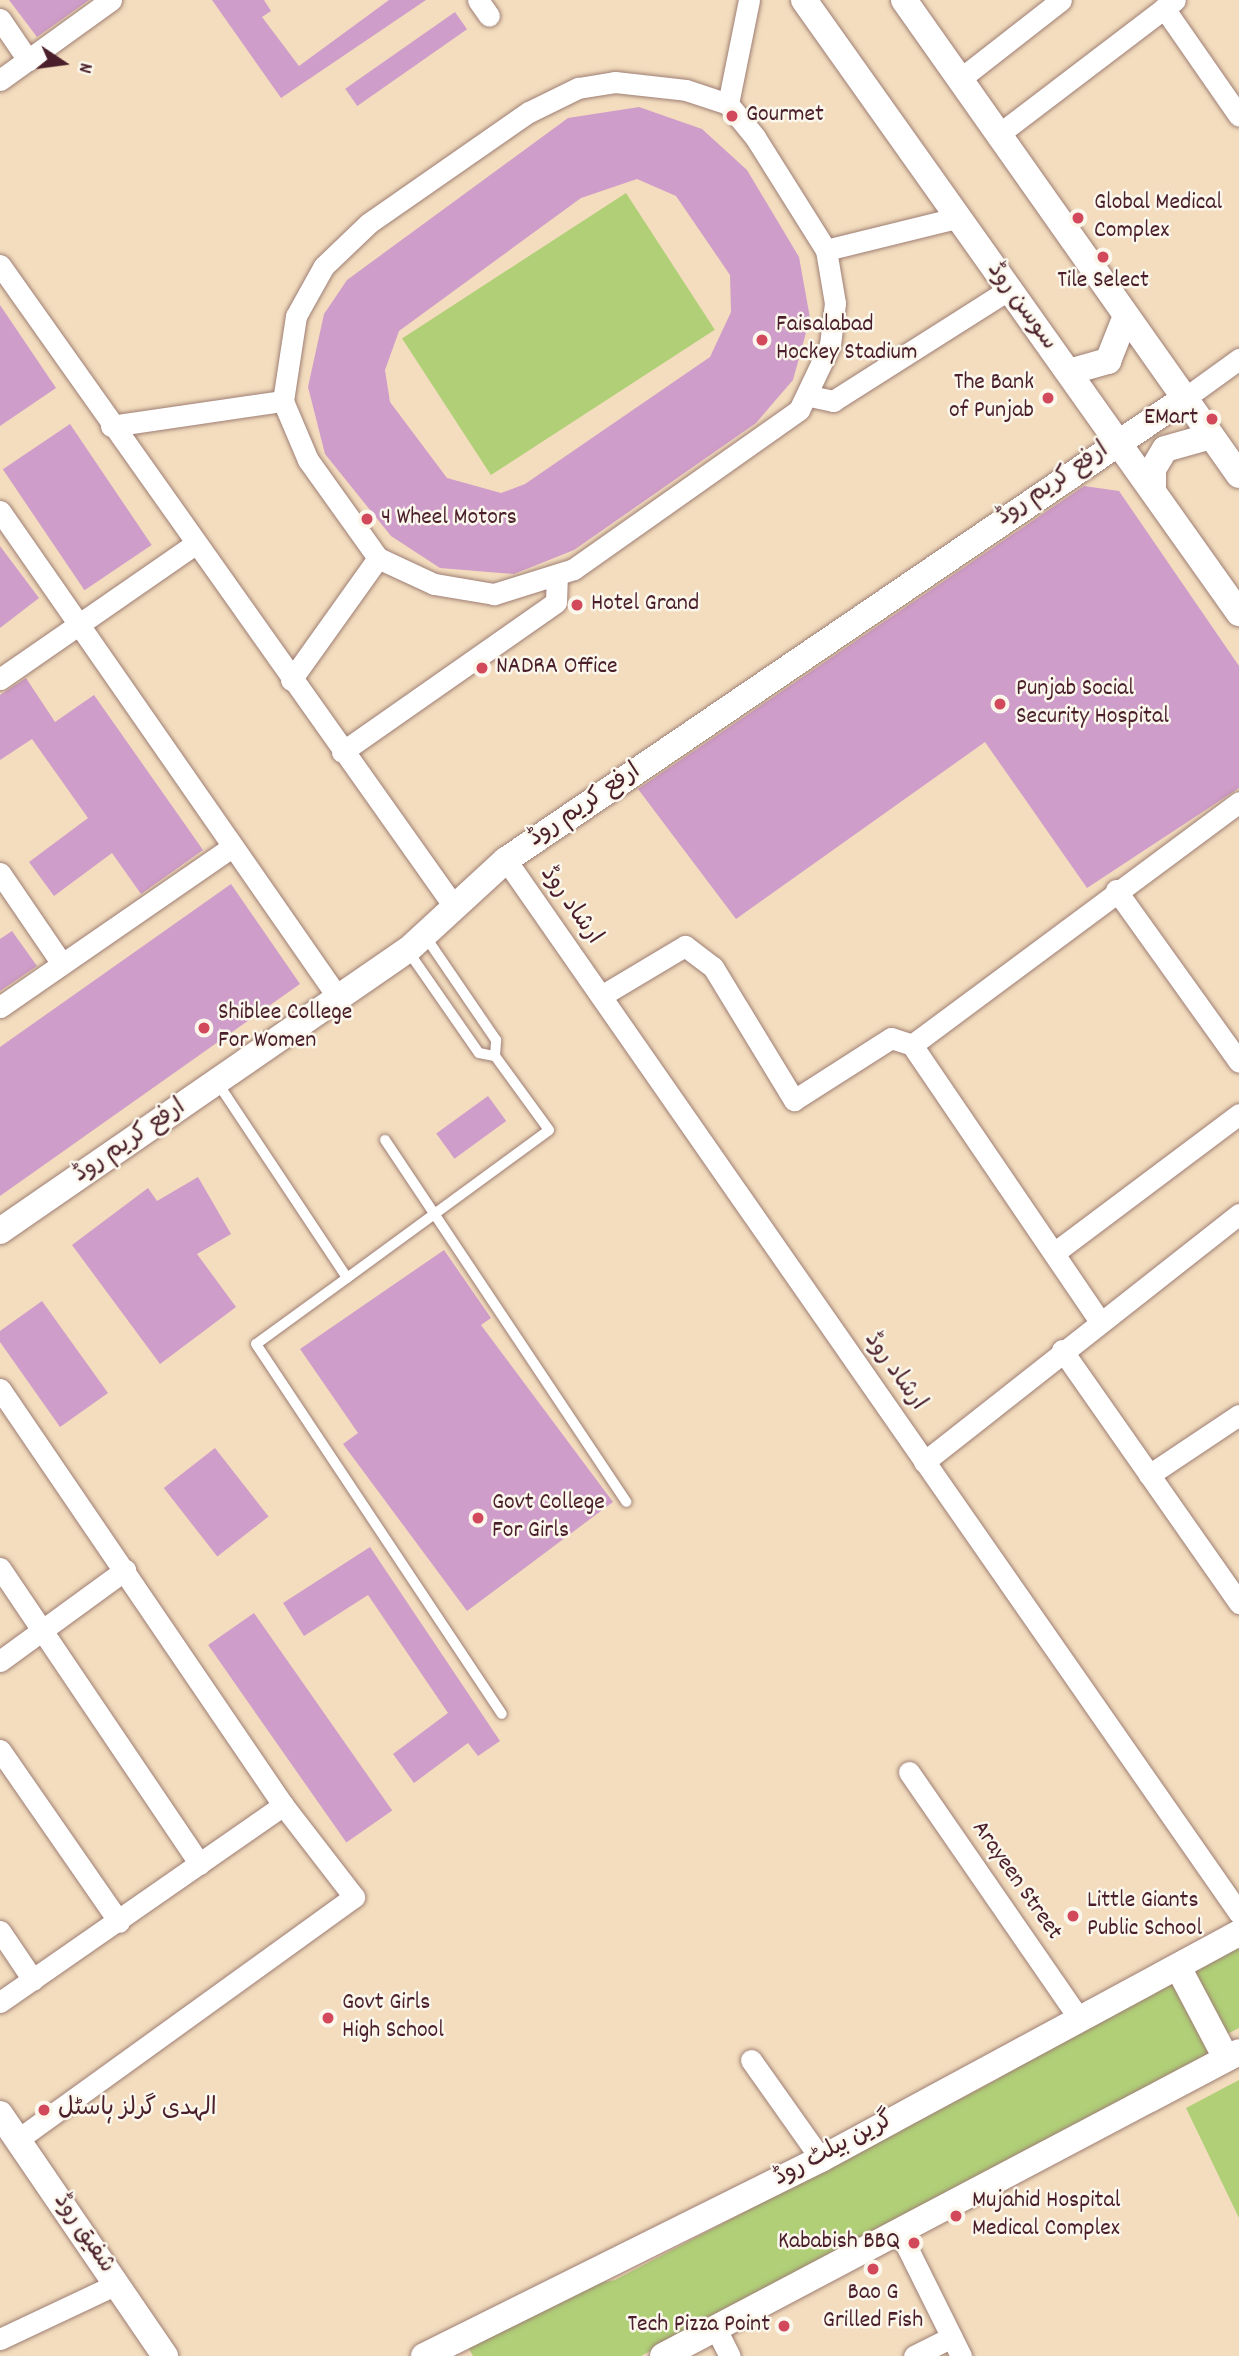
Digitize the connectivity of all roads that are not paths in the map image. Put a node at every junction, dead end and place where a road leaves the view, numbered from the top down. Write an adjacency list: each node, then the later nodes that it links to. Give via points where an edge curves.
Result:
1 (111, 0): 8 (street)
2 (749, 0): 11 (street)
3 (804, 0): 14 (street, سوسن روڈ)
4 (904, 0): 9 (street)
5 (1061, 0): 9 (street)
6 (1169, 4): 12 (street); 13 (street)
7 (0, 19): 8 (street)
8 (28, 60): 10 (street)
9 (960, 79): 13 (street)
10 (0, 80)
11 (728, 104): 15 (street, via 808,214); 23 (street, via 686,90 615,82 578,88 528,112 369,223 324,266 296,316)
12 (1239, 116)
13 (999, 134): 18 (street)
14 (956, 218): 15 (street); 17 (street, سوسن روڈ)
15 (826, 250): 21 (street, via 835,303 830,345)
16 (0, 265): 24 (street)
17 (1008, 290): 20 (street, سوسن روڈ); 21 (street, via 833,401)
18 (1126, 316): 20 (street, via 1108,361); 22 (street)
19 (1239, 359): 22 (street)
20 (1069, 372): 26 (street, سوسن روڈ)
21 (810, 396): 32 (street)
22 (1185, 398): 25 (street); 26 (street, ارفع کریم روڈ)
23 (283, 401): 24 (street); 31 (street, via 308,460)
24 (111, 426): 30 (street)
25 (1211, 436): 27 (street); 28 (street, via 1165,449 1153,469)
26 (1119, 440): 28 (street, سوسن روڈ); 40 (street, ارفع کریم روڈ)
27 (1239, 475)
28 (1153, 489): 33 (street, سوسن روڈ)
29 (0, 511): 34 (street)
30 (195, 544): 34 (street); 36 (street)
31 (378, 558): 32 (street, via 434,584 494,594); 36 (street)
32 (557, 576): 37 (street, via 556,602)
33 (1239, 613)
34 (79, 624): 35 (street); 39 (street)
35 (0, 679)
36 (291, 680): 37 (street)
37 (342, 752): 43 (street)
38 (1239, 802): 42 (street)
39 (232, 847): 45 (street); 47 (street)
40 (506, 860): 43 (street, ارفع کریم روڈ); 46 (street, ارشاد روڈ)
41 (0, 873): 45 (street)
42 (1116, 890): 49 (street); 51 (street)
43 (453, 905): 44 (street, ارفع کریم روڈ)
44 (416, 942): 47 (street, ارفع کریم روڈ); 50 (lane, via 496,1040); 50 (lane, via 480,1053)
45 (62, 964): 48 (street)
46 (601, 996): 49 (street, via 685,946 713,967 794,1100 891,1038); 64 (street, ارشاد روڈ)
47 (339, 999): 52 (street, ارفع کریم روڈ)
48 (0, 1007)
49 (912, 1045): 58 (street)
50 (495, 1056): 55 (lane, via 548,1130)
51 (1239, 1062)
52 (217, 1082): 57 (street, ارفع کریم روڈ); 59 (lane)
53 (1239, 1114): 58 (street)
54 (385, 1140): 55 (lane)
55 (433, 1213): 59 (lane); 66 (lane)
56 (1239, 1214): 60 (street)
57 (0, 1231)
58 (1054, 1253): 60 (street)
59 (347, 1278): 72 (lane, via 256,1344)
60 (1099, 1320): 61 (street)
61 (1062, 1350): 64 (street); 65 (street)
62 (0, 1389): 68 (street)
63 (1239, 1415): 65 (street)
64 (924, 1462): 77 (street, ارشاد روڈ)
65 (1149, 1475): 69 (street)
66 (626, 1502)
67 (0, 1568): 70 (street)
68 (125, 1570): 70 (street); 75 (street)
69 (1236, 1591)
70 (43, 1629): 71 (street); 76 (street)
71 (0, 1661)
72 (502, 1714)
73 (0, 1750): 78 (street)
74 (909, 1772): 84 (street, Arayeen Street)
75 (283, 1805): 76 (street); 88 (street, via 354,1898)
76 (200, 1864): 78 (street)
77 (1239, 1913)
78 (119, 1922): 82 (street)
79 (0, 1931): 82 (street)
80 (1239, 1933): 81 (street, گرین بیلٹ روڈ)
81 (1178, 1967): 84 (street, گرین بیلٹ روڈ); 85 (street)
82 (33, 1980): 83 (street)
83 (0, 2002)
84 (1080, 2020): 89 (street, گرین بیلٹ روڈ)
85 (1233, 2055): 90 (street)
86 (751, 2060): 89 (street)
87 (0, 2114): 88 (street, شفیق روڈ)
88 (19, 2139): 91 (street, شفیق روڈ)
89 (821, 2159): 95 (street, گرین بیلٹ روڈ)
90 (899, 2231): 92 (street); 94 (street)
91 (117, 2284): 93 (street); 96 (street, شفیق روڈ)
92 (716, 2329): 98 (street); 99 (street)
93 (0, 2339)
94 (956, 2347): 100 (street)
95 (451, 2350): 97 (street, گرین بیلٹ روڈ)
96 (165, 2356)
97 (424, 2356)
98 (663, 2356)
99 (730, 2356)
100 (914, 2356)

